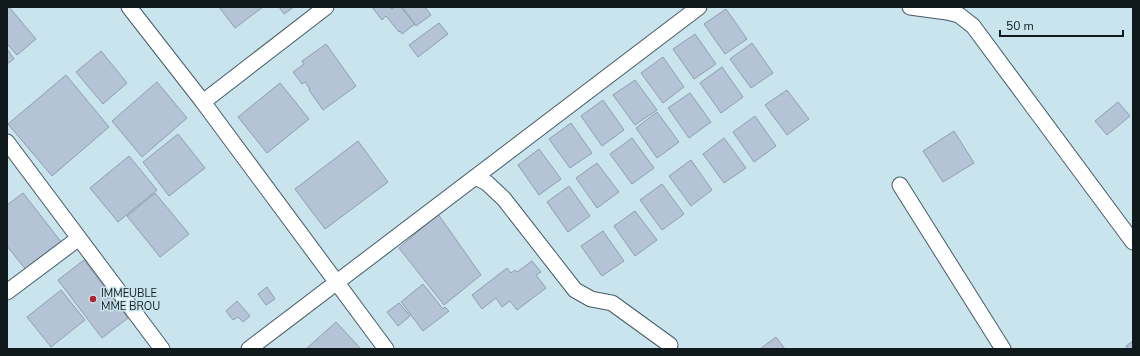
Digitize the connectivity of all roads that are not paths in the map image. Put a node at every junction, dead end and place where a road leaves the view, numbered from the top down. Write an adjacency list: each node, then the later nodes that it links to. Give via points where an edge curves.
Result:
1 (129, 7): 5 (street)
2 (326, 7): 5 (street)
3 (699, 7): 7 (street)
4 (910, 7): 10 (street, via 959,15 973,26)
5 (203, 102): 11 (street)
6 (7, 142): 9 (street)
7 (475, 177): 11 (street); 13 (street, via 487,183 504,199 575,290 591,299 612,303)
8 (900, 185): 17 (street)
9 (79, 238): 12 (street); 14 (street)
10 (1133, 242)
11 (337, 282): 15 (street); 16 (street)
12 (7, 292)
13 (670, 345)
14 (162, 349)
15 (249, 349)
16 (386, 349)
17 (1003, 349)

